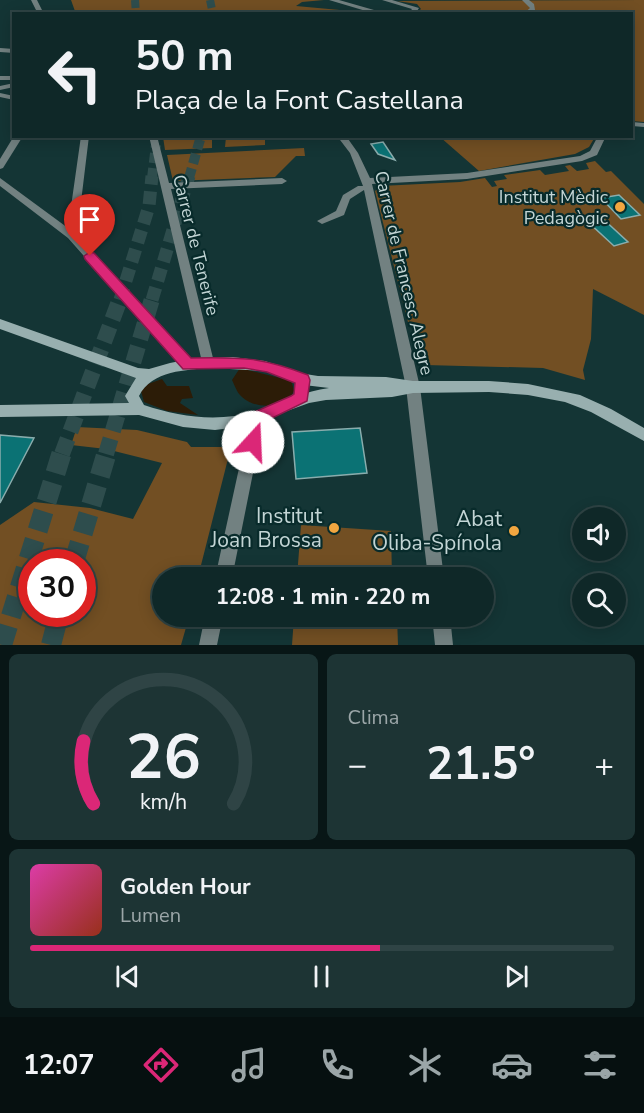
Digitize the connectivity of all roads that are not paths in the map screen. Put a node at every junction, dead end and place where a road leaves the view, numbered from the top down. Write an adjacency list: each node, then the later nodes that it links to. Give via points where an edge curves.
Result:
1 (332, 0): 4 (street)
2 (385, 0): 6 (street, via 416,8)
3 (525, 0): 7 (street, via 532,5)
4 (349, 2): 5 (street)
5 (379, 12)
6 (413, 12)
7 (529, 12)
8 (18, 138): 15 (street)
9 (85, 138): 21 (street)
10 (143, 138): 14 (street)
11 (153, 138): 14 (street, Carrer de Tenerife)
12 (343, 138): 18 (street, Carrer de Francesc Alegre, via 354,153)
13 (601, 138): 18 (street, via 594,153 582,158 467,176)
14 (155, 150): 19 (street, Carrer de Tenerife)
15 (0, 166)
16 (0, 181): 21 (street)
17 (282, 181): 19 (street)
18 (364, 185): 20 (street, via 345,197 340,213); 27 (street, Carrer de Francesc Alegre)
19 (165, 186): 23 (street, Carrer de Tenerife)
20 (322, 221)
21 (72, 236): 24 (street)
22 (0, 324): 25 (street)
23 (208, 362): 24 (street); 26 (street, via 268,367)
24 (188, 364): 25 (street)
25 (151, 375): 29 (street, via 133,391)
26 (303, 380): 27 (street, via 398,383); 28 (street, via 302,396)
27 (413, 387): 28 (street, via 396,392 325,394); 32 (street, via 548,392 588,404); 34 (street, Carrer de Francesc Alegre)
28 (287, 406): 31 (street)
29 (138, 409): 30 (street); 31 (street, via 193,423 237,422)
30 (0, 411)
31 (257, 417): 33 (street)
32 (644, 435)
33 (225, 567)
34 (435, 567)
35 (212, 627): 37 (street)
36 (442, 627): 38 (street)
37 (208, 645)
38 (444, 645)

